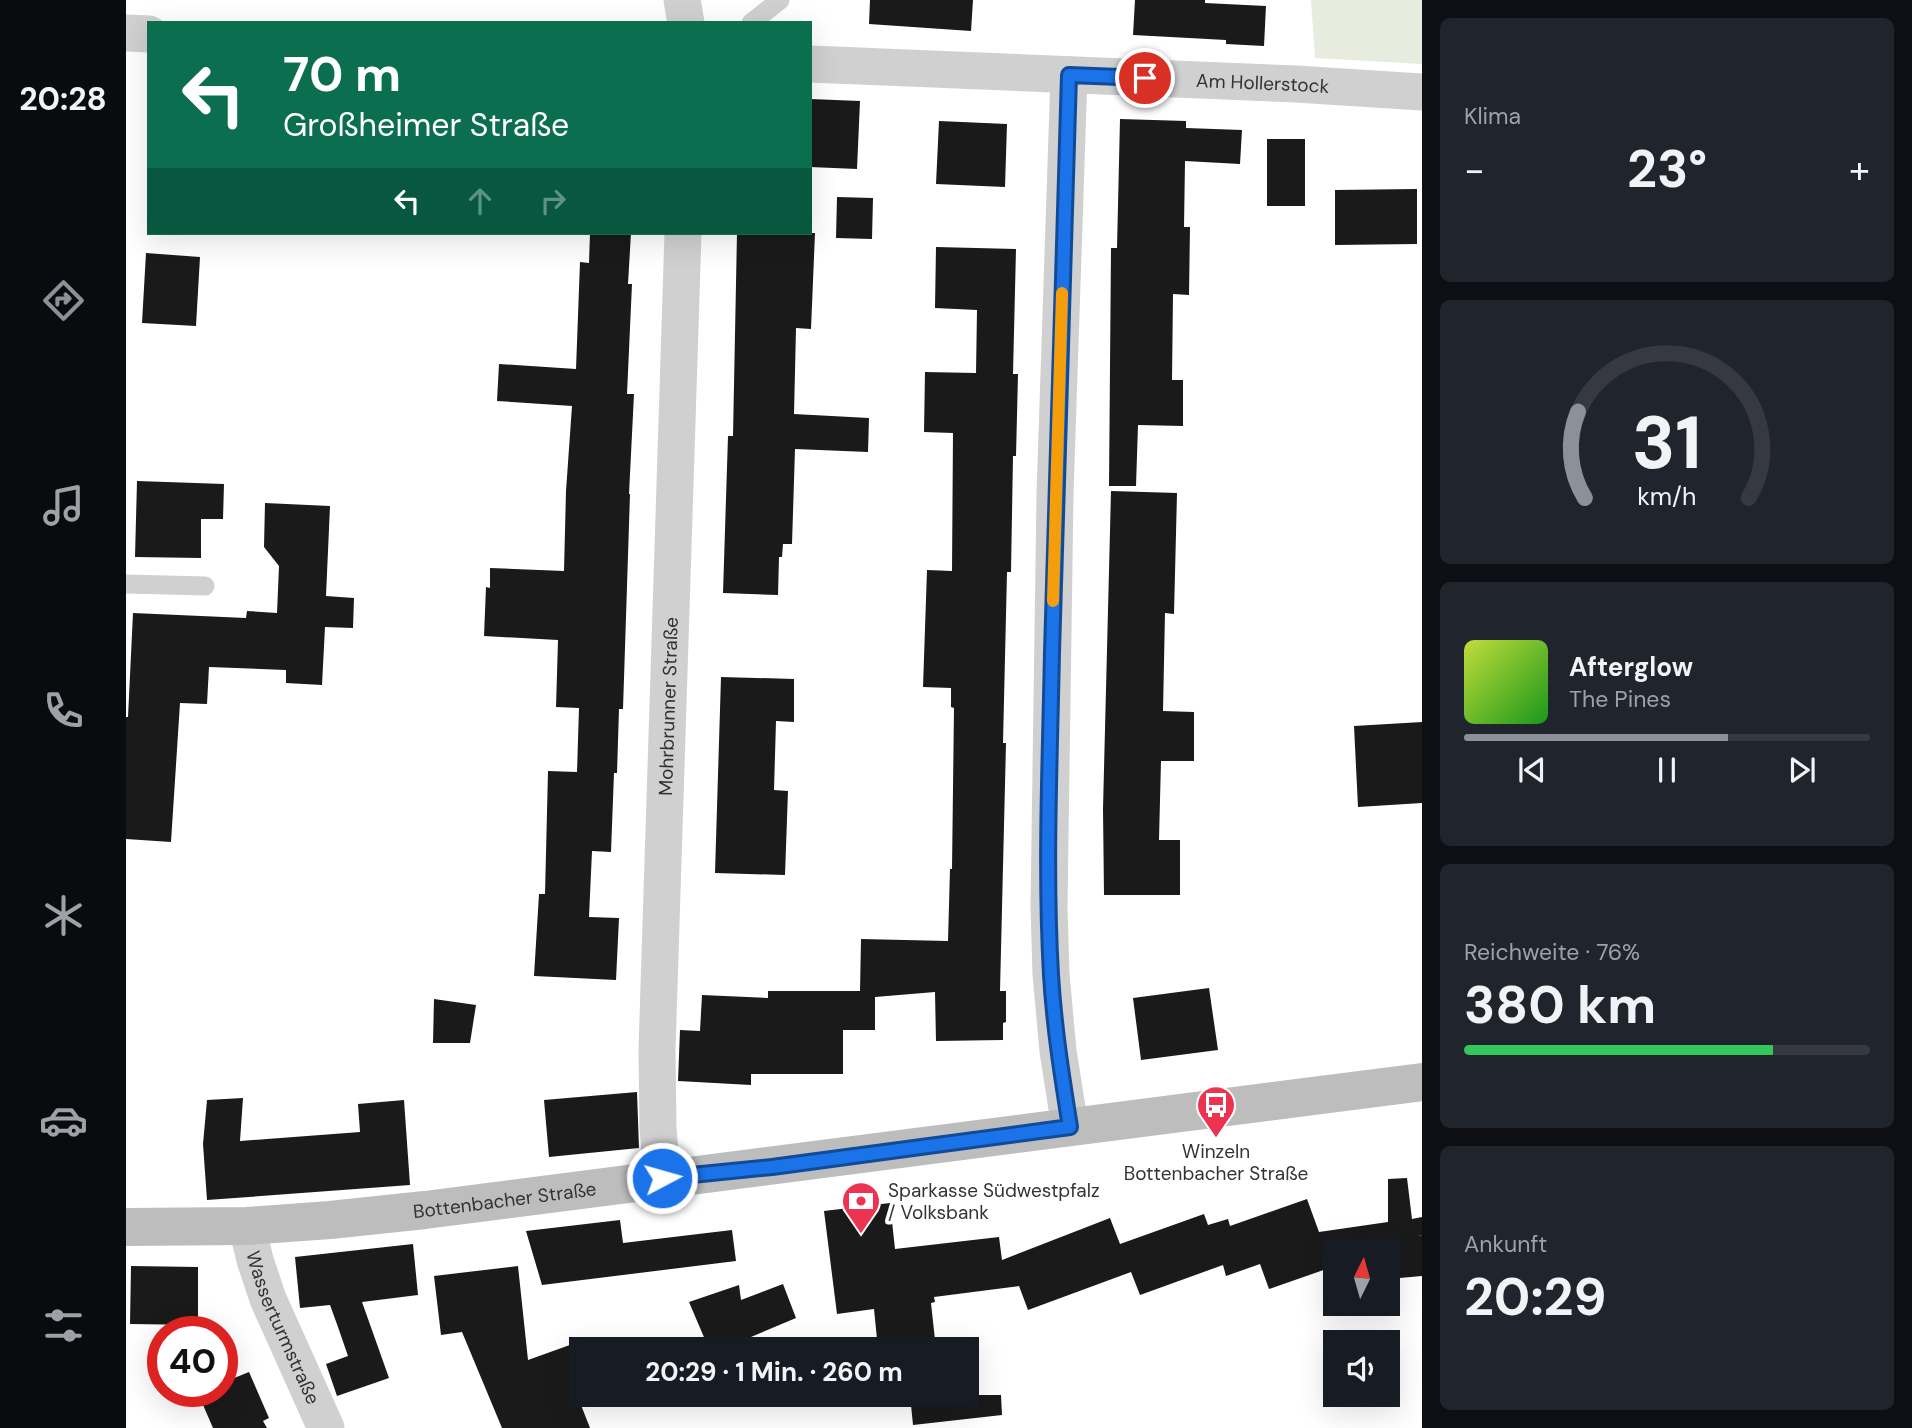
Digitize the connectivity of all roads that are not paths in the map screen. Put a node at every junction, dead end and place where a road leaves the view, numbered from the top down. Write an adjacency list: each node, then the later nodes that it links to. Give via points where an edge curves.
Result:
1 (682, 0): 3 (street)
2 (780, 0): 4 (lane)
3 (685, 21)
4 (754, 21)
5 (126, 33): 6 (street)
6 (147, 34)
7 (812, 64): 8 (street, Am Hollerstock)
8 (1069, 75): 9 (street, Am Hollerstock); 14 (street, via 1055,508 1049,908 1058,1051)
9 (1422, 92)
10 (684, 235): 15 (street, Mohrbrunner Straße, via 657,1050)
11 (126, 584): 12 (lane)
12 (205, 586)
13 (1422, 1082): 14 (street, Bottenbacher Straße)
14 (1070, 1127): 15 (street, Bottenbacher Straße)
15 (662, 1178): 16 (street, Bottenbacher Straße, via 425,1210)
16 (247, 1226): 17 (street, Bottenbacher Straße); 18 (street, Wasserturmstraße, via 268,1299)
17 (126, 1227)
18 (326, 1428)

